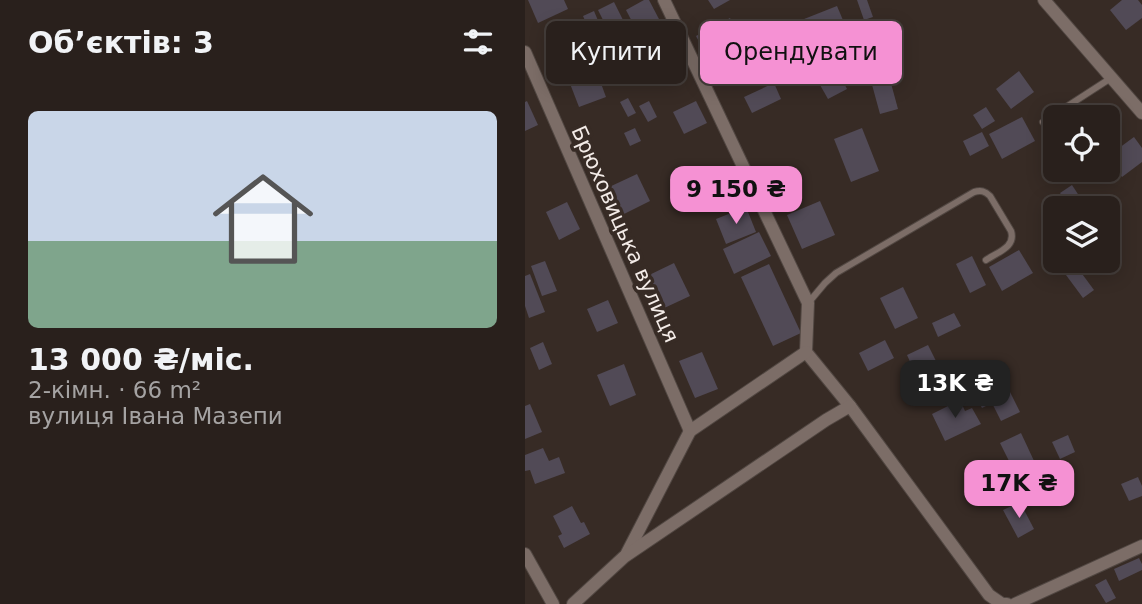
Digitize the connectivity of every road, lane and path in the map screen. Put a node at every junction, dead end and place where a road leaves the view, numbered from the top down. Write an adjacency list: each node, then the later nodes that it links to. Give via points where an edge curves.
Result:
1 (664, 0): 8 (street)
2 (1044, 0): 4 (street)
3 (525, 52): 11 (street, Брюховицька вулиця)
4 (1111, 78): 5 (lane); 6 (street)
5 (1069, 105)
6 (1142, 113)
7 (986, 260): 8 (lane, via 1007,247 1013,237 990,196 980,190 847,266)
8 (808, 303): 9 (street)
9 (806, 352): 10 (street); 11 (street)
10 (851, 406): 14 (street); 17 (street, via 989,595)
11 (690, 431): 14 (street)
12 (1142, 546): 18 (street)
13 (525, 554): 15 (street)
14 (624, 557): 16 (street)
15 (553, 604)
16 (573, 604)
17 (1007, 604)
18 (1015, 604)

